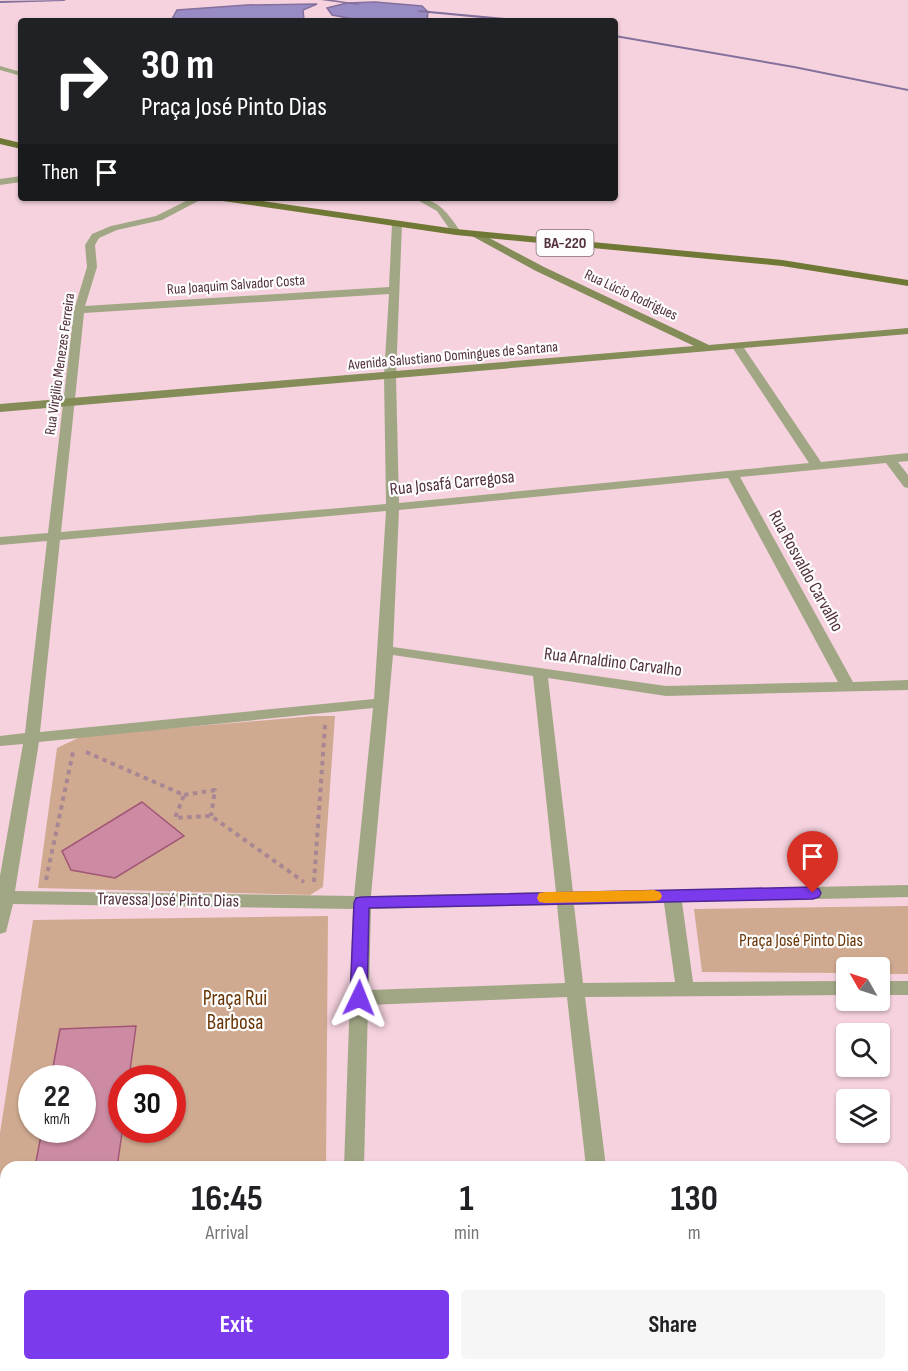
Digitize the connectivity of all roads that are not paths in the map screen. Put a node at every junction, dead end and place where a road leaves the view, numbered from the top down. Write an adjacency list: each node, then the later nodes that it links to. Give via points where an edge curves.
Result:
1 (0, 68): 2 (street)
2 (18, 73)
3 (0, 141): 4 (main road)
4 (18, 145)
5 (18, 180): 6 (street)
6 (0, 182)
7 (193, 201): 15 (street, Rua Virgilio Menezes Ferreira, via 159,218 95,236 90,245 92,267)
8 (243, 201): 10 (main road, BA-220)
9 (425, 201): 11 (street, via 441,209)
10 (397, 224): 11 (main road, BA-220); 14 (street)
11 (456, 232): 12 (main road, BA-220)
12 (475, 234): 13 (main road, BA-220, via 782,263); 18 (street, Rua Lúcio Rodrigues)
13 (908, 283)
14 (395, 290): 15 (street, Rua Joaquim Salvador Costa); 19 (street)
15 (79, 310): 20 (street, Rua Virgilio Menezes Ferreira)
16 (908, 331): 17 (street, Avenida Salustiano Domingues de Santana)
17 (738, 347): 18 (street, Avenida Salustiano Domingues de Santana); 24 (street)
18 (710, 350): 19 (street, Avenida Salustiano Domingues de Santana)
19 (390, 376): 20 (street, Avenida Salustiano Domingues de Santana); 27 (street)
20 (69, 402): 21 (street, Avenida Salustiano Domingues de Santana); 28 (street, Rua Virgilio Menezes Ferreira)
21 (0, 408)
22 (908, 458): 23 (street, Rua Josafá Carregosa)
23 (890, 459): 24 (street, Rua Josafá Carregosa); 26 (street)
24 (817, 465): 25 (street, Rua Josafá Carregosa)
25 (732, 474): 27 (street, Rua Josafá Carregosa); 33 (street, Rua Rosvaldo Carvalho)
26 (908, 484)
27 (393, 507): 28 (street, Rua Josafá Carregosa); 30 (street)
28 (54, 536): 29 (street, Rua Josafá Carregosa); 35 (street, Rua Virgilio Menezes Ferreira)
29 (0, 541)
30 (386, 650): 31 (street, Rua Arnaldino Carvalho); 34 (street)
31 (540, 673): 33 (street, Rua Arnaldino Carvalho, via 674,691); 40 (street)
32 (908, 685): 33 (street, Rua Arnaldino Carvalho)
33 (848, 686)
34 (380, 703): 35 (street); 41 (street)
35 (32, 738): 36 (street); 39 (street)
36 (0, 741)
37 (908, 891): 38 (street)
38 (672, 895): 40 (street); 43 (street)
39 (3, 897): 41 (street, Travessa José Pinto Dias); 42 (street)
40 (566, 897): 41 (street); 47 (street)
41 (362, 903): 48 (street)
42 (0, 927)
43 (685, 988): 44 (street); 47 (street)
44 (836, 988)
45 (890, 988): 46 (street)
46 (908, 988)
47 (574, 990): 48 (street); 50 (street)
48 (359, 998): 49 (street)
49 (354, 1161)
50 (595, 1161)

